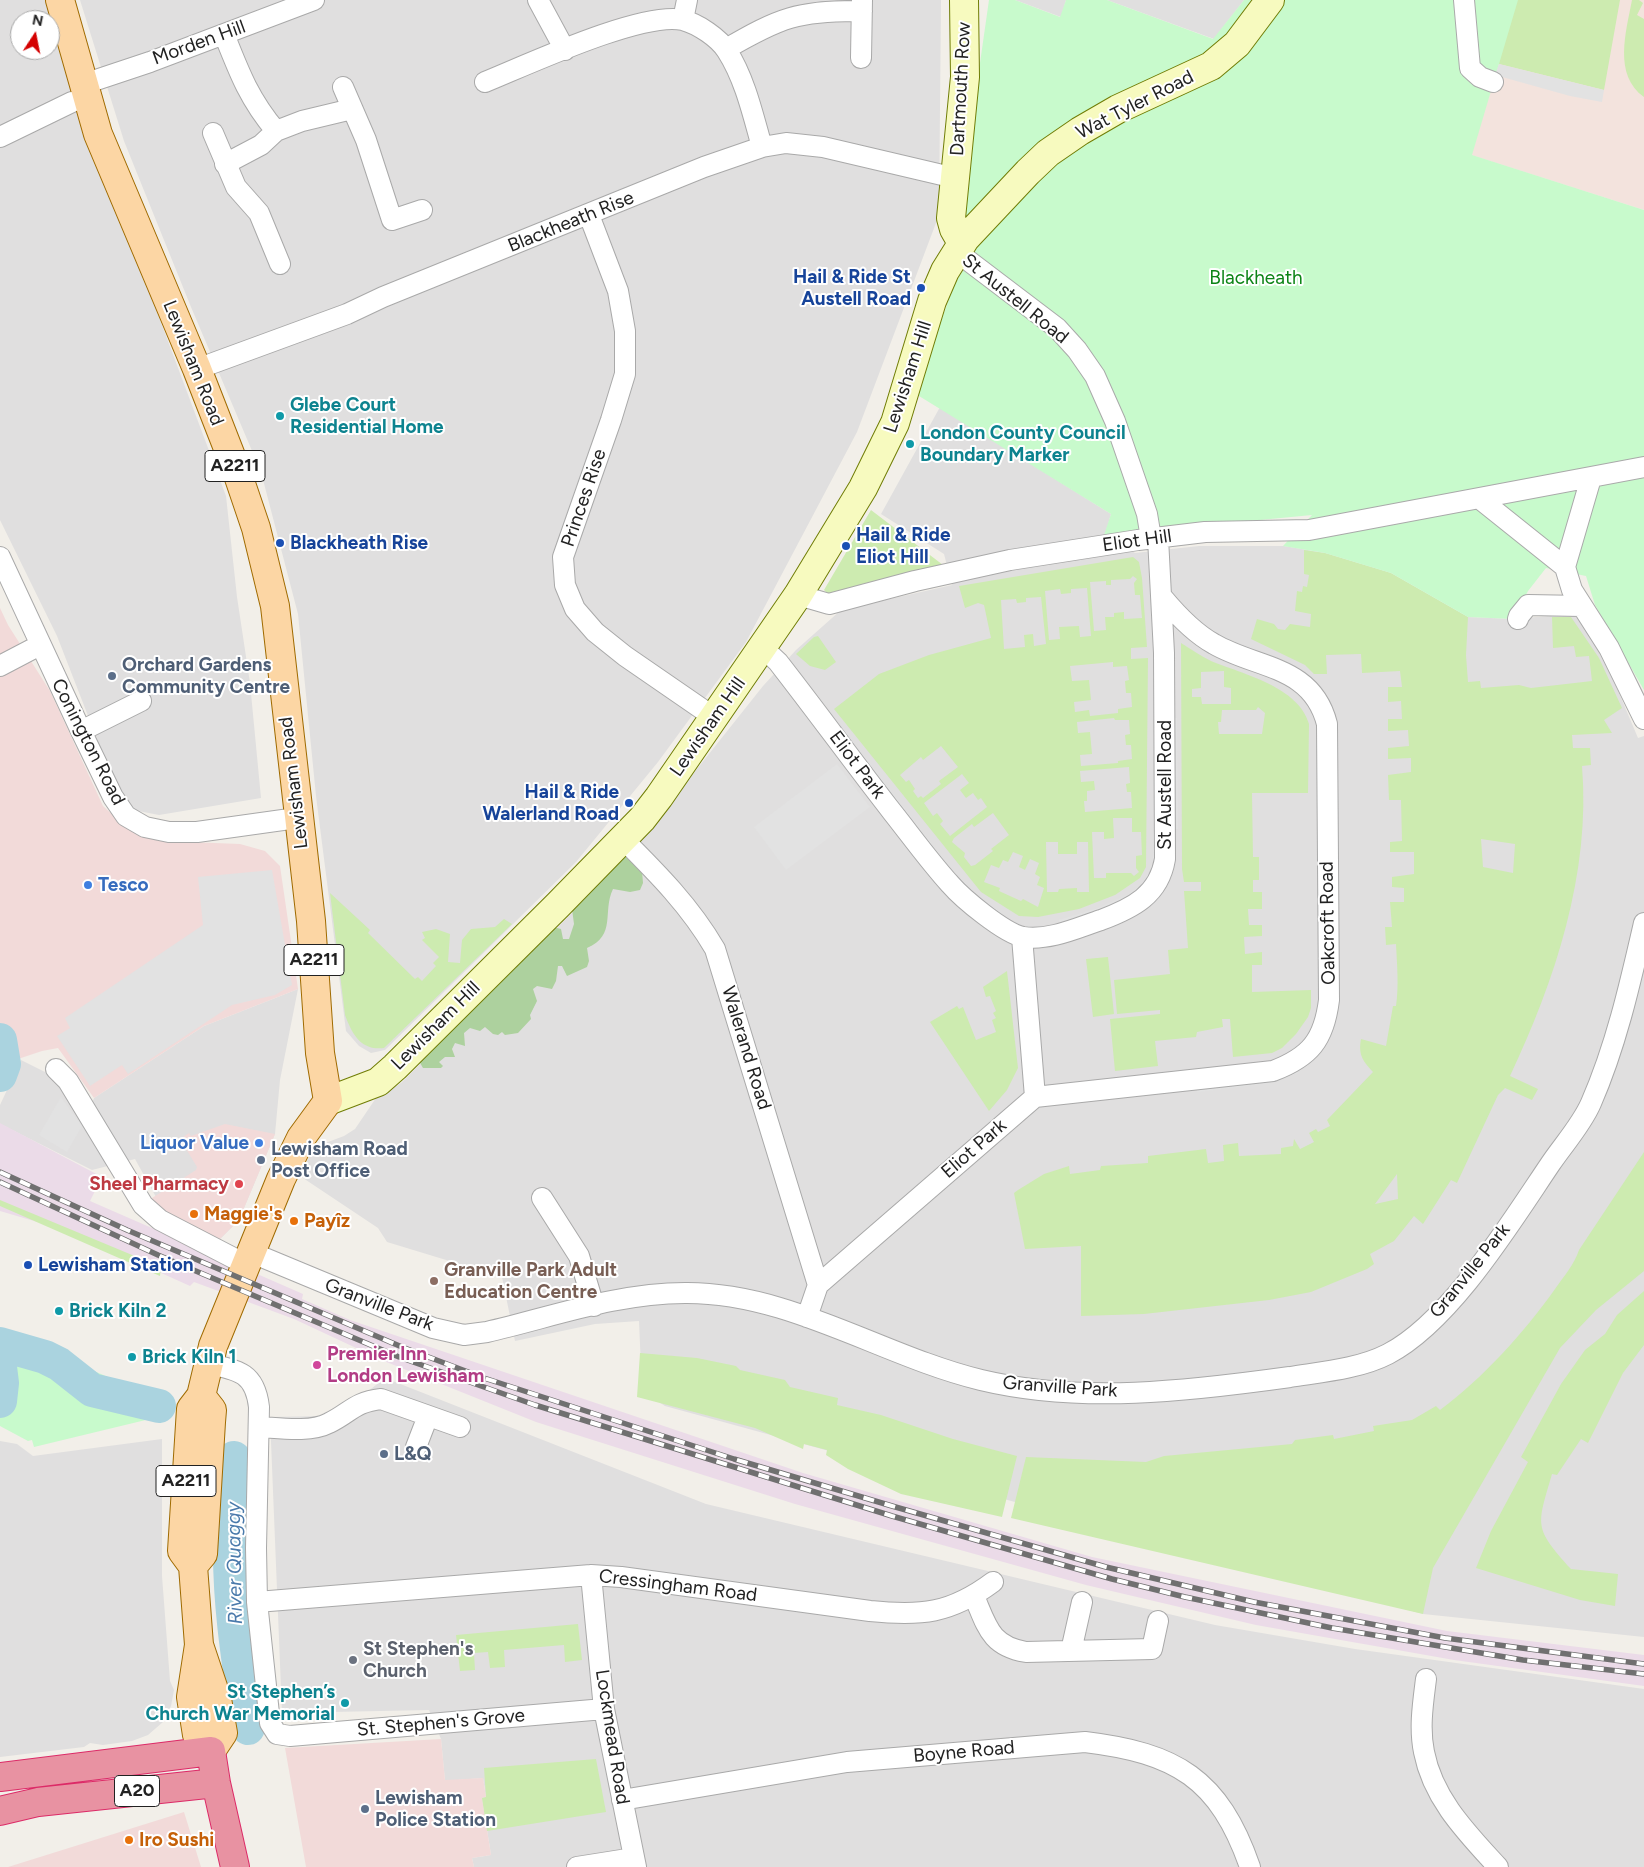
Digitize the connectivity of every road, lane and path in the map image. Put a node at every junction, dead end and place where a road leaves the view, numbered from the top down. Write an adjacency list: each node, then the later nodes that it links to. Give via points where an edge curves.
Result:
1 (60, 0): 17 (main road, Lewisham Road / A2211)
2 (314, 0): 10 (street, Morden Hill)
3 (538, 0): 12 (street)
4 (687, 0): 9 (street)
5 (964, 0): 24 (street, Dartmouth Row, via 965,76)
6 (1270, 0): 27 (street, Wat Tyler Road, via 1237,44 1211,66 1118,109 1048,153)
7 (1464, 0): 15 (street, via 1470,68)
8 (862, 6): 11 (street, via 775,22); 13 (street)
9 (683, 20): 11 (street, via 713,37); 12 (street, via 642,24)
10 (224, 34): 17 (street, Morden Hill); 19 (street, via 246,89)
11 (726, 49): 22 (street, via 749,101)
12 (565, 50): 14 (street)
13 (861, 58)
14 (484, 82)
15 (1493, 82)
16 (343, 88): 18 (street)
17 (78, 93): 21 (street, Morden Hill); 29 (main road, Lewisham Road / A2211)
18 (352, 110): 19 (street, via 302,121); 25 (street, via 366,140 392,220)
19 (276, 131): 23 (street, via 261,145)
20 (212, 134): 23 (street)
21 (0, 137)
22 (762, 147): 24 (street, Blackheath Rise, via 786,143 823,147); 26 (street, Blackheath Rise, via 704,167)
23 (226, 164): 28 (street, via 236,187 259,213)
24 (955, 178): 27 (street, via 951,218)
25 (422, 210)
26 (589, 215): 29 (street, Blackheath Rise, via 346,314); 44 (street, Princes Rise, via 618,290 625,332 624,374 612,420 563,557 565,585 574,609 595,632)
27 (960, 248): 33 (street, St Austell Road, via 1057,328 1095,376 1115,421); 36 (street, Lewisham Hill, via 945,271 932,301 898,416 883,451)
28 (280, 264)
29 (196, 369): 47 (main road, Lewisham Road / A2211, via 256,528 275,606)
30 (1644, 467): 31 (street, Eliot Hill)
31 (1591, 478): 32 (street, Eliot Hill); 35 (street)
32 (1480, 499): 33 (street, Eliot Hill, via 1309,530 1206,532); 35 (street)
33 (1154, 538): 36 (street, Eliot Hill, via 1010,560 830,604); 37 (street, St Austell Road)
34 (0, 557): 40 (street, Conington Road)
35 (1565, 567): 38 (street, via 1572,590)
36 (798, 595): 41 (street, Lewisham Hill)
37 (1163, 598): 50 (street, St Austell Road, via 1165,859 1158,883 1149,895 1123,912 1063,933); 52 (street, Oakcroft Road, via 1200,635 1216,646 1270,666 1300,682 1313,692 1323,707 1327,724 1329,1000 1326,1022 1308,1052 1293,1064 1273,1071)
38 (1582, 606): 39 (street, via 1528,605); 45 (street, via 1609,648)
39 (1518, 619)
40 (40, 645): 42 (street); 46 (street, Conington Road)
41 (763, 648): 44 (street, Lewisham Hill); 50 (street, Eliot Park, via 778,662 950,885 989,918)
42 (0, 666)
43 (142, 701): 46 (street)
44 (715, 718): 48 (street, Lewisham Hill, via 659,797)
45 (1644, 719)
46 (81, 731): 47 (street, Conington Road, via 113,798 126,816 145,827 169,832 197,832)
47 (297, 818): 53 (main road, Lewisham Road / A2211, via 311,922 320,1053)
48 (623, 839): 53 (street, Lewisham Hill, via 395,1067 378,1082); 56 (street, Walerand Road, via 668,884 699,922 715,949)
49 (1644, 924): 58 (street, Granville Park, via 1619,1022 1589,1107 1488,1255 1458,1292 1419,1331 1386,1355 1359,1364 1230,1385 1129,1392 1064,1392 1008,1386 938,1368)
50 (1023, 937): 52 (street)
51 (56, 1069): 55 (street, Granville Park, via 68,1081 143,1205 160,1220)
52 (1035, 1097): 56 (street, Eliot Park)
53 (328, 1101): 55 (main road, A2211, via 301,1138)
54 (542, 1198): 57 (street, via 579,1256)
55 (247, 1258): 57 (street, Granville Park, via 433,1328 464,1335); 59 (main road, A2211)
56 (818, 1285): 58 (street)
57 (594, 1306): 58 (street, Granville Park, via 640,1296 686,1293 748,1300)
58 (807, 1317)
59 (208, 1364): 61 (street, via 242,1373 254,1385); 73 (main road, A2211, via 202,1396 212,1410 203,1554 193,1566 198,1645 217,1700 223,1733)
60 (428, 1416): 61 (street, via 381,1399 353,1406 329,1423 316,1427); 62 (street); 63 (street)
61 (259, 1427): 67 (street)
62 (460, 1427)
63 (416, 1447)
64 (590, 1576): 66 (street, Cressingham Road, via 621,1577 911,1615 941,1609); 67 (street, Cressingham Road); 72 (street, Lockmead Road)
65 (993, 1582): 66 (street, Cressingham Road)
66 (974, 1596): 70 (street, via 989,1629 998,1642 1010,1649)
67 (258, 1602): 72 (street, St. Stephen's Grove, via 270,1723 277,1734 290,1736)
68 (1082, 1602): 70 (street)
69 (1158, 1622): 70 (street, via 1152,1650)
70 (1071, 1651)
71 (1426, 1680): 82 (street, via 1422,1730 1429,1771 1446,1805)
72 (604, 1709): 76 (street, Lockmead Road)
73 (211, 1751): 74 (highway, A20); 75 (highway)
74 (0, 1776)
75 (216, 1783): 77 (highway, A20, via 38,1802); 79 (highway)
76 (622, 1800): 78 (street, Lockmead Road); 81 (street, Boyne Road, via 847,1762 1085,1742 1148,1754 1180,1767 1201,1782 1229,1818)
77 (0, 1811)
78 (635, 1863): 80 (street)
79 (235, 1867)
80 (577, 1867)
81 (1250, 1867)
82 (1498, 1867)

